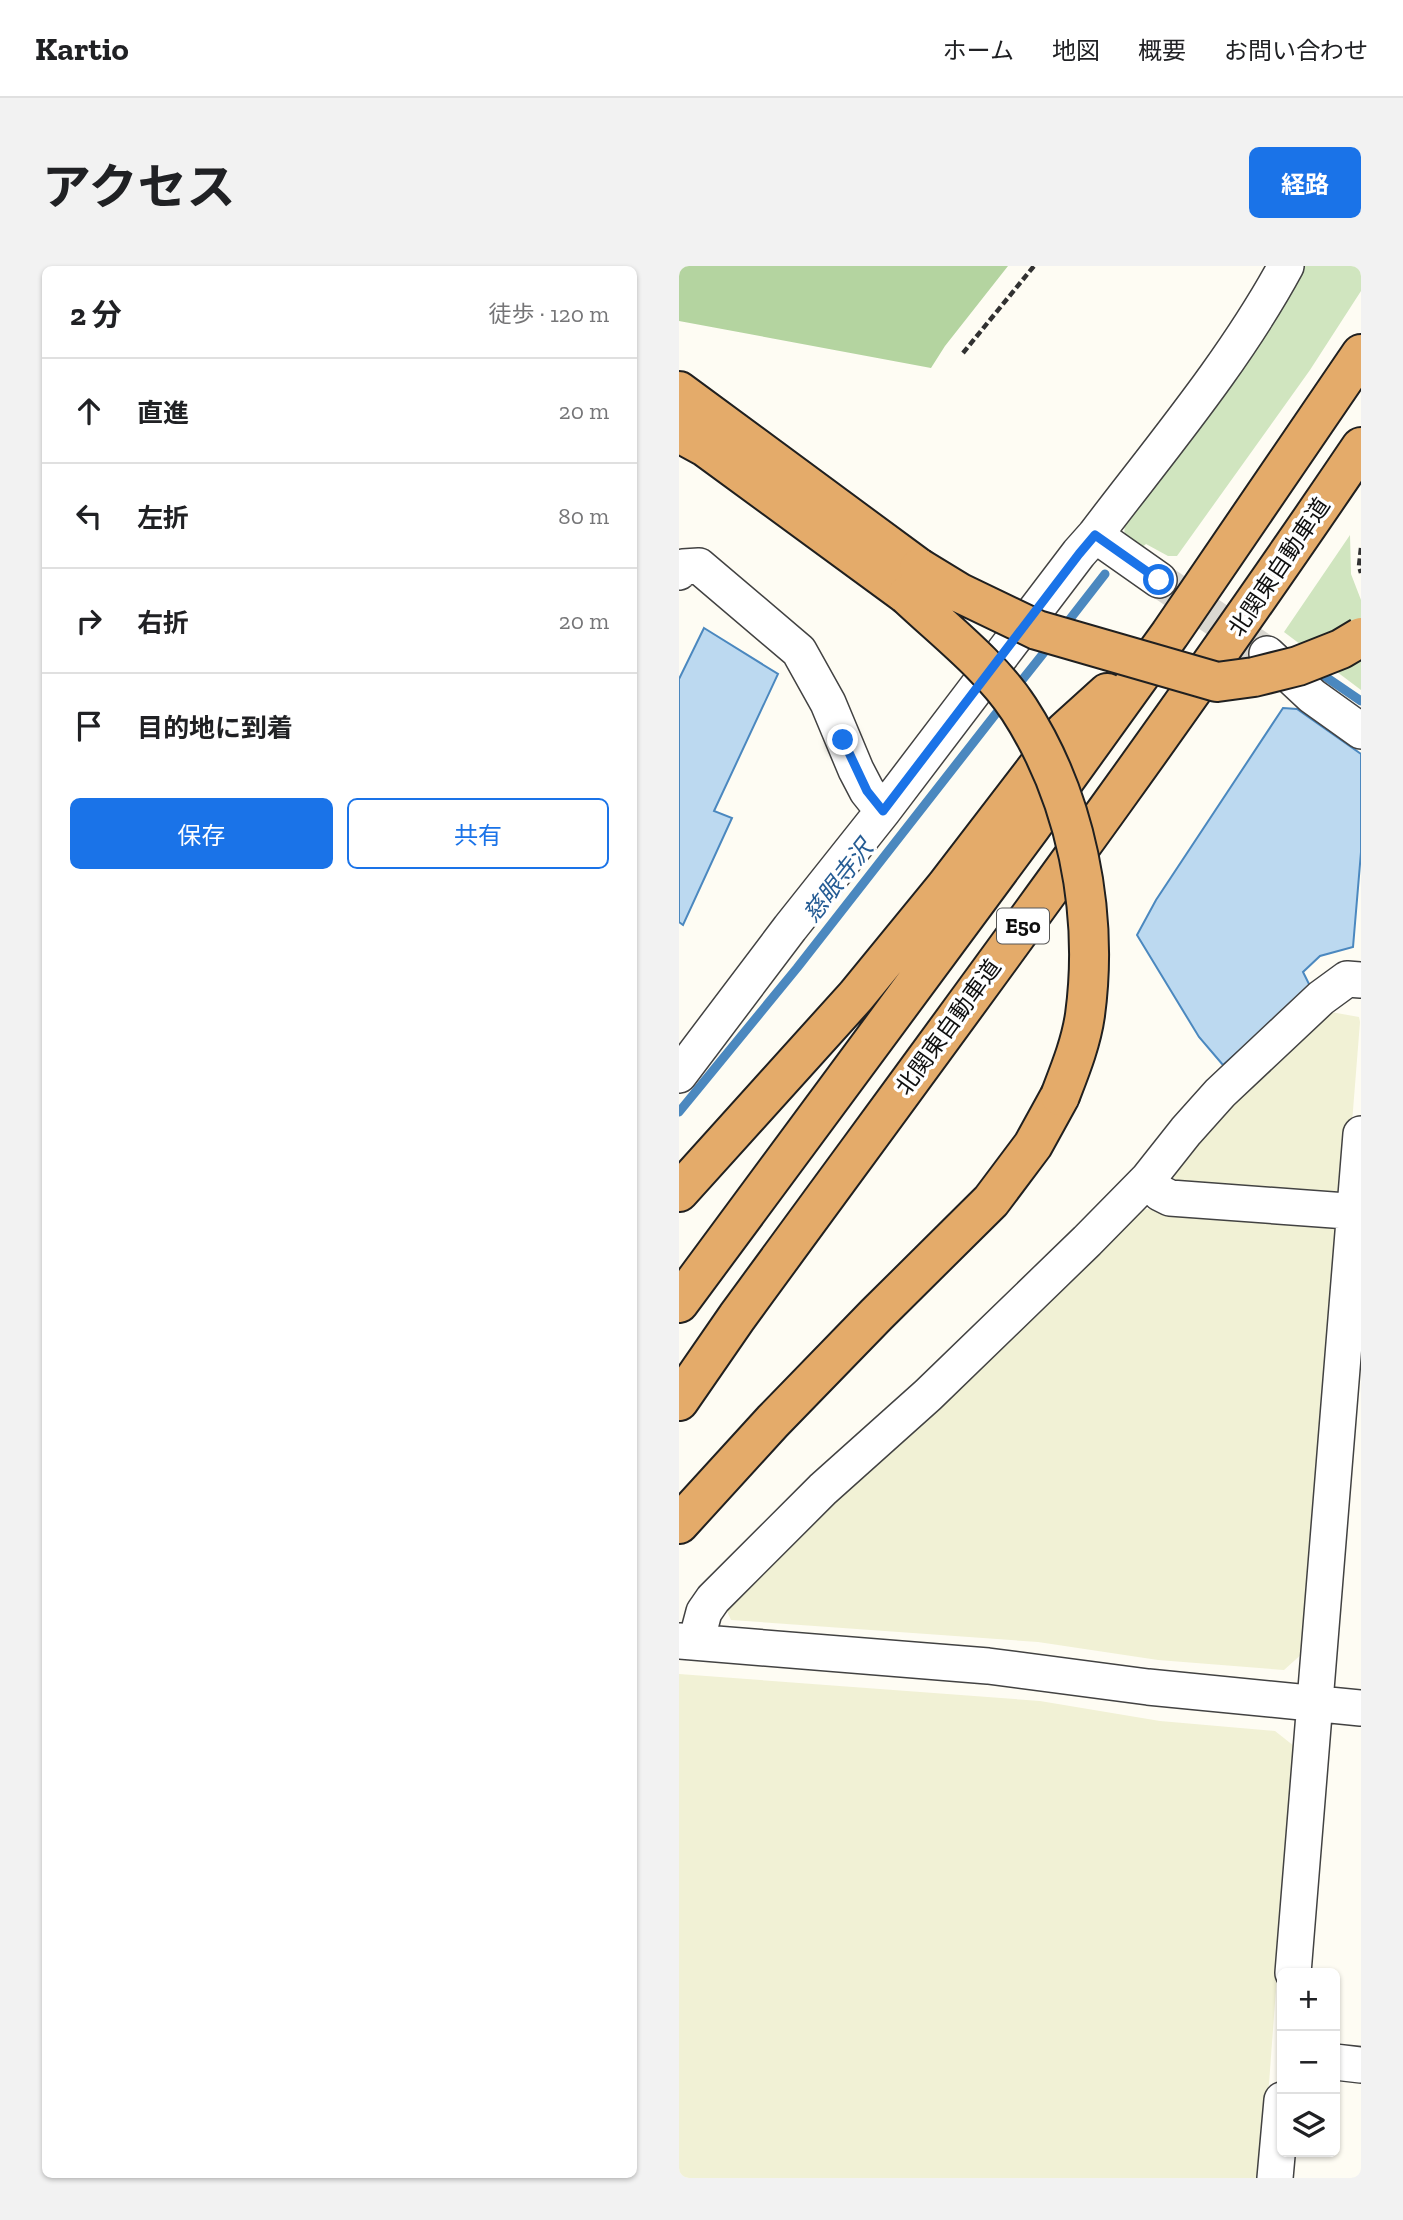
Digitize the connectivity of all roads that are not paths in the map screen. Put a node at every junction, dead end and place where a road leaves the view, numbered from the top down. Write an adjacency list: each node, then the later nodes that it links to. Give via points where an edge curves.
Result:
1 (1286, 266): 6 (street, via 1236,347)
2 (1361, 354): 10 (highway, E50)
3 (679, 391): 9 (highway)
4 (679, 433): 9 (highway)
5 (1361, 447): 22 (highway, 北関東自動車道 / E50, via 1170,723)
6 (1095, 535): 8 (street); 14 (street)
7 (679, 572): 14 (street, via 683,567 699,566 799,651 867,791)
8 (1159, 580)
9 (913, 582): 11 (highway, bridge, via 960,593 1037,630 1217,682 1298,666); 23 (highway, bridge, via 1018,707 1044,752 1065,806 1081,871 1089,927 1085,1018 1060,1097 1033,1145 991,1201 848,1344)
10 (1170, 634): 19 (highway, via 1065,731 856,996); 21 (highway, E50)
11 (1361, 637)
12 (1267, 654): 13 (street, via 1312,696)
13 (1361, 731)
14 (883, 811): 16 (street)
15 (1361, 980): 18 (street, via 1347,979 1321,998 1220,1093)
16 (679, 1075)
17 (1361, 1134): 20 (street)
18 (1148, 1179): 20 (street, via 1170,1198); 24 (street, via 713,1599)
19 (679, 1192)
20 (1358, 1211): 25 (street)
21 (679, 1303)
22 (679, 1401)
23 (679, 1524)
24 (688, 1641): 25 (street, via 988,1666)
25 (1314, 1703): 26 (street); 27 (street)
26 (1361, 1708)
27 (1293, 1968)
28 (1340, 2063): 29 (street)
29 (1361, 2065)
30 (1277, 2156): 31 (street)
31 (1275, 2178)

